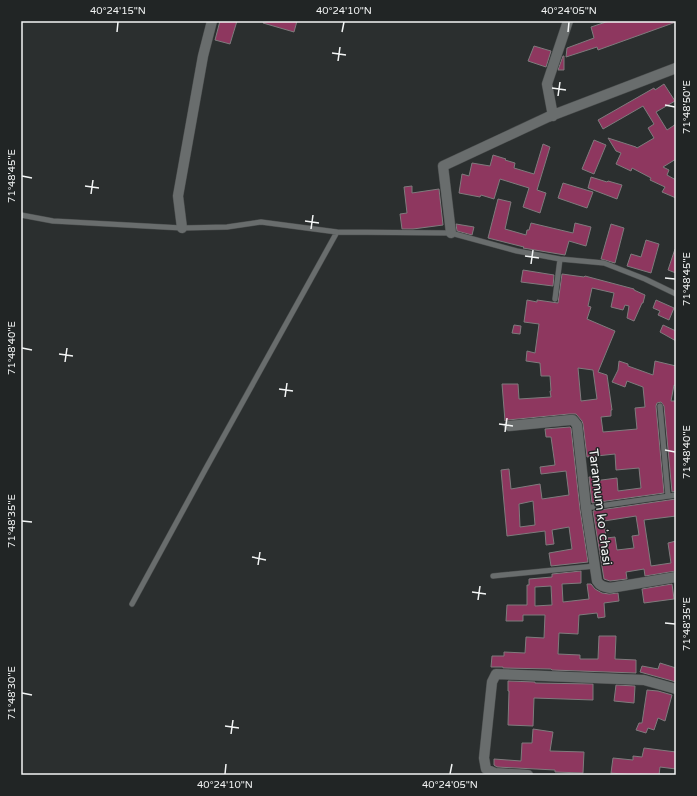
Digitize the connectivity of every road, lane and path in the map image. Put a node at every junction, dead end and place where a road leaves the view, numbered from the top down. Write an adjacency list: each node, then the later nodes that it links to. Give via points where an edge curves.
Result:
1 (212, 21): 6 (street, via 203,56 178,196)
2 (568, 21): 4 (street, via 547,84)
3 (676, 68): 4 (street)
4 (553, 116): 8 (street, via 443,166)
5 (21, 215): 6 (lane, via 53,221)
6 (182, 228): 7 (lane, via 227,227 261,222)
7 (337, 232): 8 (lane); 20 (lane)
8 (450, 233): 9 (lane, via 517,251)
9 (560, 259): 10 (lane, via 604,263 645,278); 11 (lane)
10 (676, 294)
11 (555, 299)
12 (660, 406): 15 (lane)
13 (509, 426): 16 (street, Tarannum koʻchasi, via 570,420 575,422)
14 (676, 495): 15 (lane)
15 (668, 496): 16 (lane)
16 (586, 508): 17 (street, Tarannum koʻchasi)
17 (595, 566): 18 (lane); 19 (street, Tarannum koʻchasi, via 597,581 601,586 610,588)
18 (493, 576)
19 (676, 577)
20 (132, 604)
21 (676, 689): 22 (street, via 644,680 496,674 492,682 484,758 486,770)
22 (528, 775)

